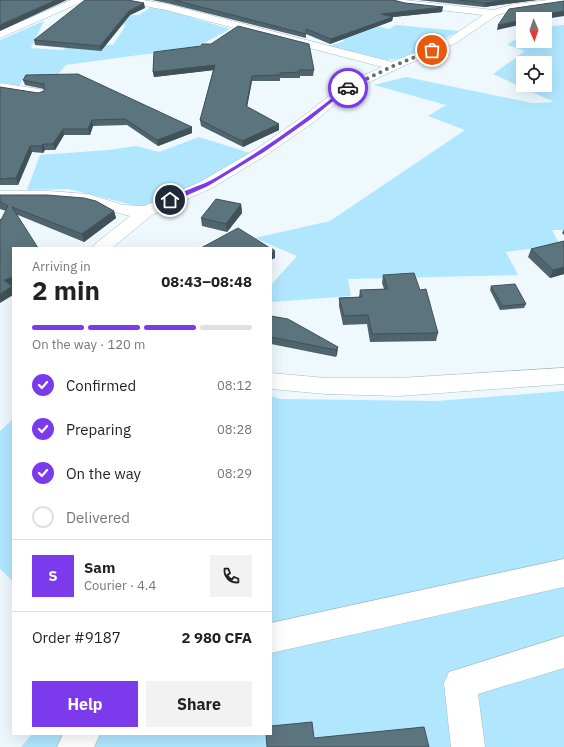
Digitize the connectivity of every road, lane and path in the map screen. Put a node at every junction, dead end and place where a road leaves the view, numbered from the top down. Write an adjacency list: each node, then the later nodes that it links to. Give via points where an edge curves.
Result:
1 (79, 0): 7 (street)
2 (126, 0): 8 (street, via 167,7)
3 (391, 0): 6 (street)
4 (564, 1): 5 (street)
5 (509, 4): 6 (street)
6 (493, 13): 8 (street, via 452,41)
7 (3, 32)
8 (393, 66): 12 (street, via 347,88 263,152 206,185)
9 (0, 87): 10 (street)
10 (39, 93)
11 (0, 196): 12 (street, via 88,199 120,209)
12 (146, 211): 13 (street)
13 (102, 247)
14 (564, 376): 15 (street, via 399,388)
15 (272, 381)
16 (564, 573): 17 (street)
17 (272, 638)
18 (564, 652): 21 (street, via 460,683)
19 (82, 735): 20 (street)
20 (74, 747)
21 (468, 747)

